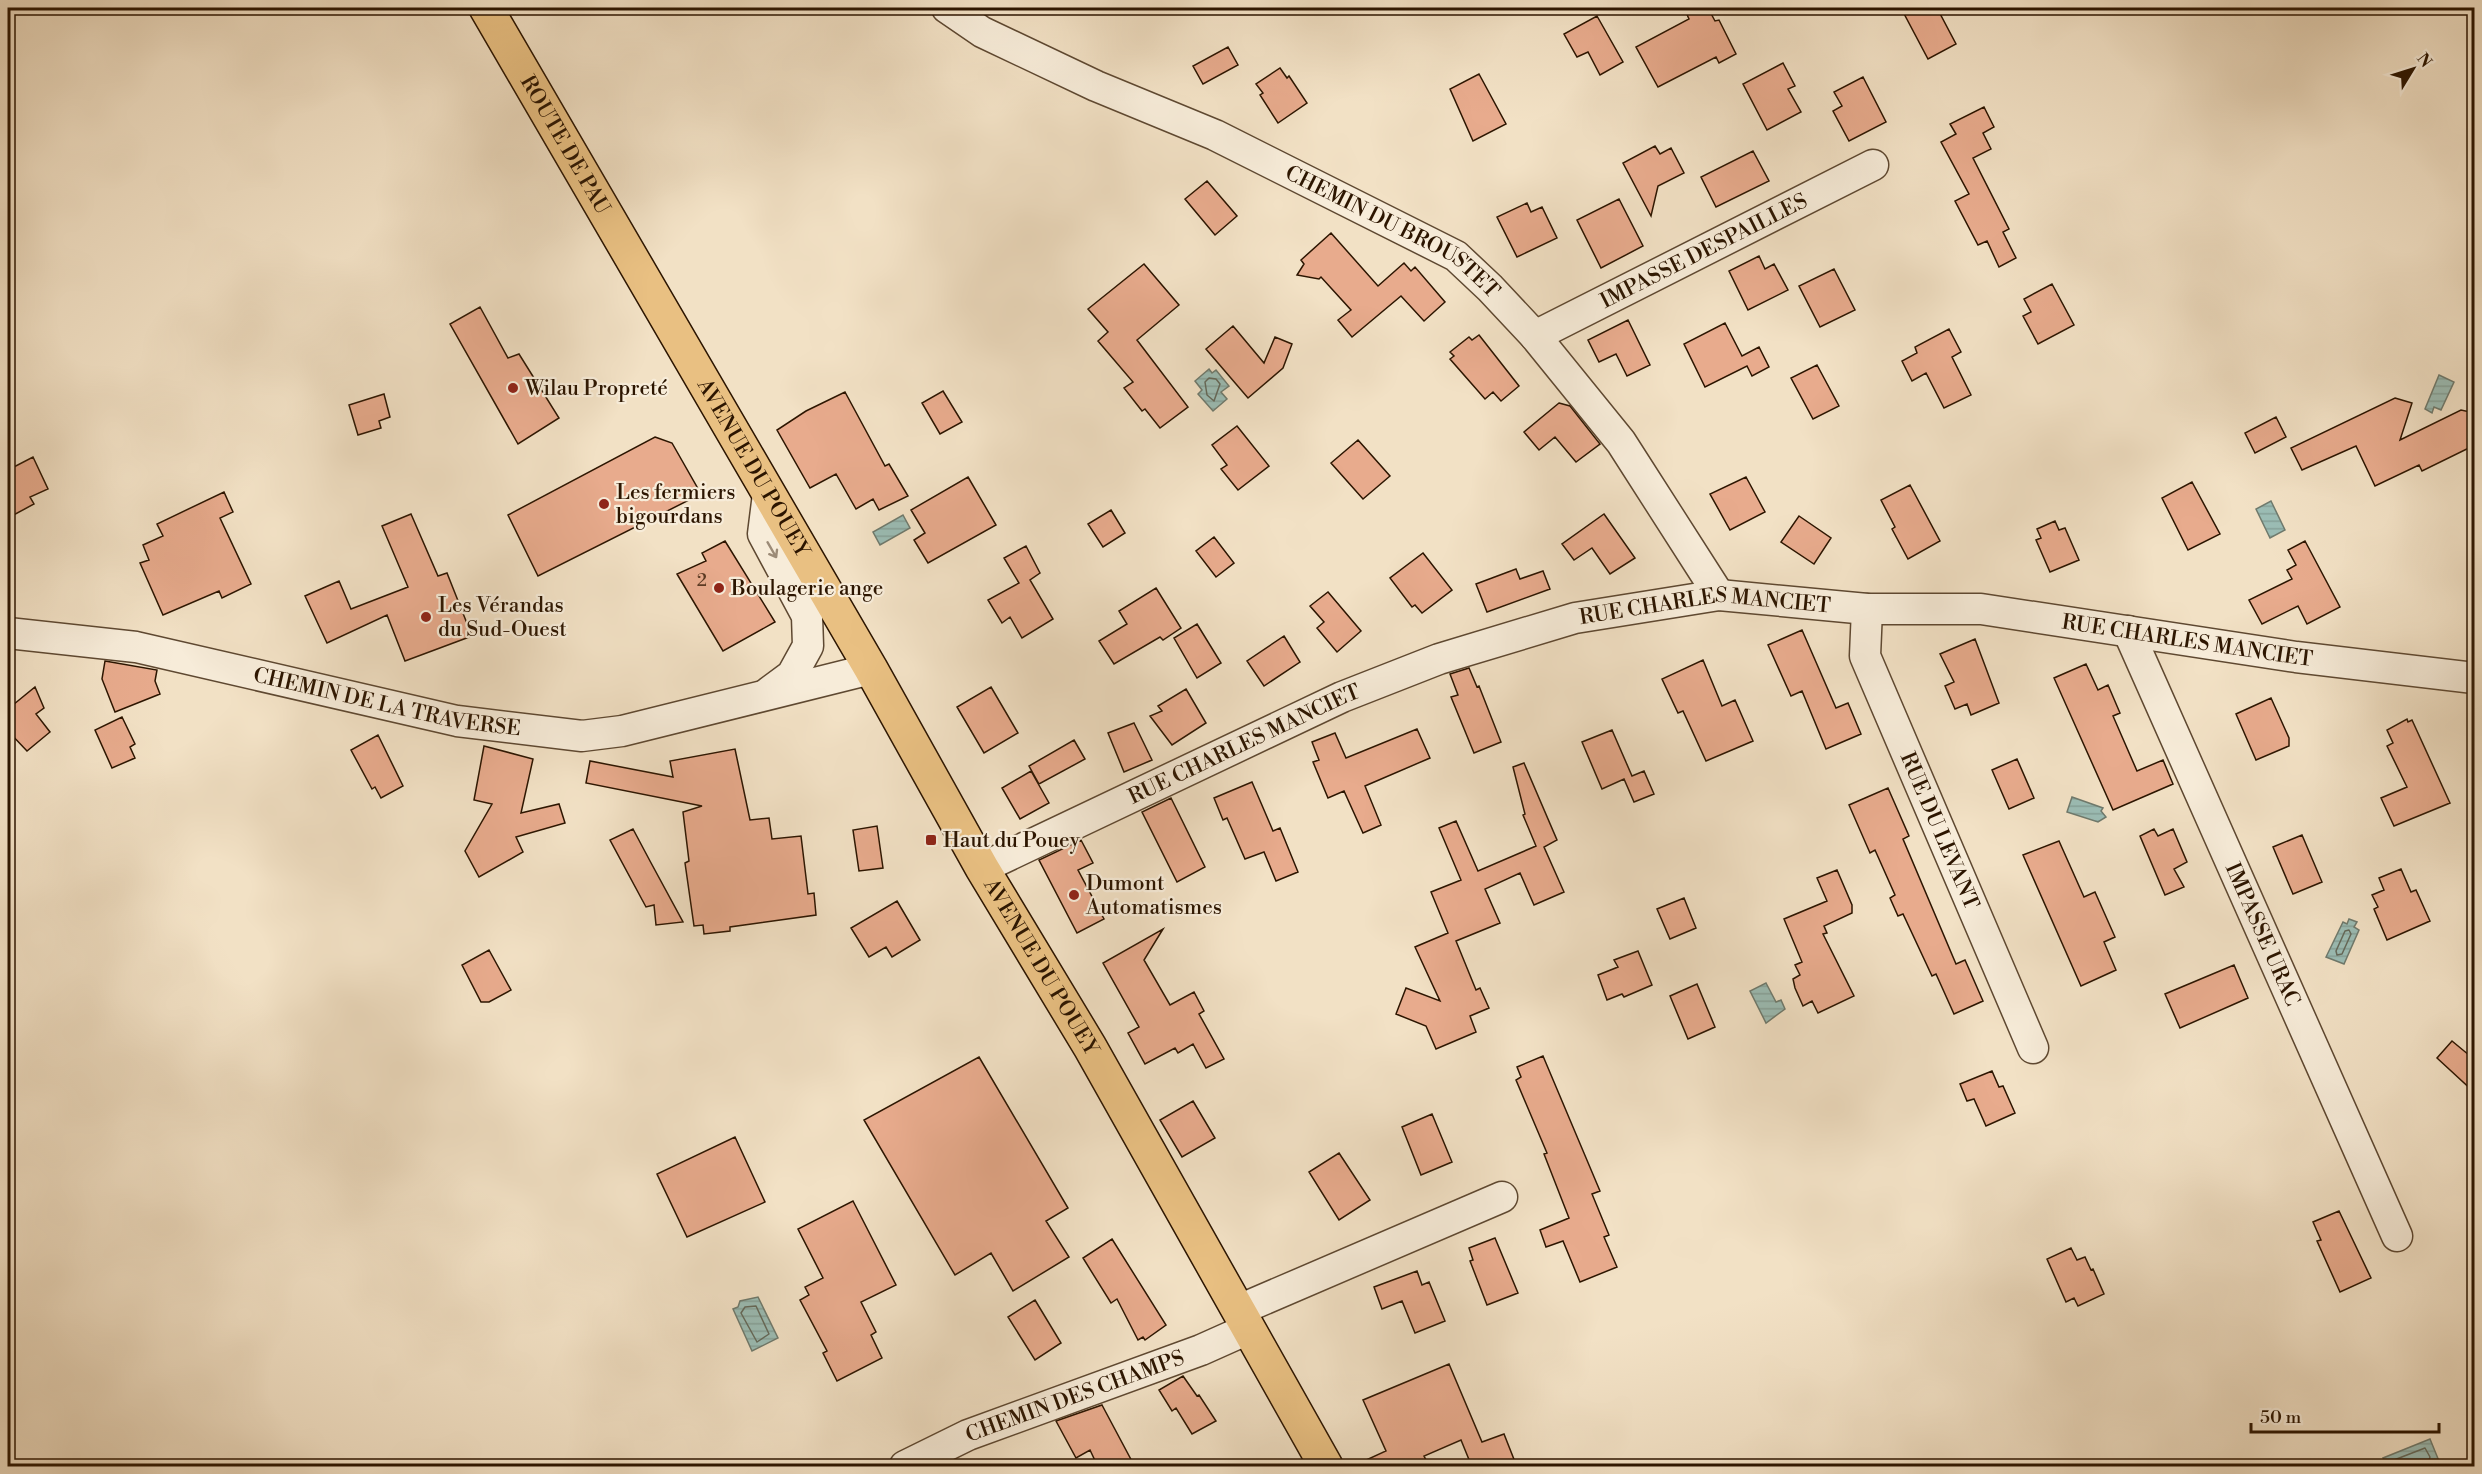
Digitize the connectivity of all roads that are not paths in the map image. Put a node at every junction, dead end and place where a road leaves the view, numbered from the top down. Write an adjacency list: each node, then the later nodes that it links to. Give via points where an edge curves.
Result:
1 (486, 8): 4 (main road, ROUTE DE PAU)
2 (947, 8): 5 (street, CHEMIN DU BROUSTET, via 982,32 1096,86 1215,135 1456,256)
3 (1873, 165): 5 (street, IMPASSE DESPAILLES)
4 (644, 282): 6 (main road, AVENUE DU POUEY)
5 (1535, 336): 7 (street, CHEMIN DU BROUSTET, via 1621,442)
6 (768, 494): 11 (main road, AVENUE DU POUEY); 13 (street, CHEMIN DE LA TRAVERSE, one-way to 13, via 763,534 807,616 808,646 792,675)
7 (1719, 595): 8 (street, RUE CHARLES MANCIET); 14 (street, RUE CHARLES MANCIET, via 1575,618 1439,659 1342,697)
8 (1867, 609): 9 (street, RUE CHARLES MANCIET, via 1981,609); 15 (street, RUE DU LEVANT, via 1865,656)
9 (2128, 631): 12 (street, RUE CHARLES MANCIET, via 2296,657); 17 (street, IMPASSE URAC)
10 (8, 633): 13 (street, CHEMIN DE LA TRAVERSE, via 136,647 457,721 582,736 622,731)
11 (871, 669): 13 (street, CHEMIN DE LA TRAVERSE); 14 (main road, AVENUE DU POUEY)
12 (2475, 678)
13 (765, 695)
14 (982, 868): 18 (main road, AVENUE DU POUEY, via 1090,1047)
15 (2033, 1048)
16 (1502, 1197): 18 (street, CHEMIN DES CHAMPS)
17 (2397, 1236)
18 (1244, 1320): 19 (street, CHEMIN DES CHAMPS, via 1201,1350 968,1435); 20 (main road, AVENUE DU POUEY)
19 (905, 1467)
20 (1326, 1467)

